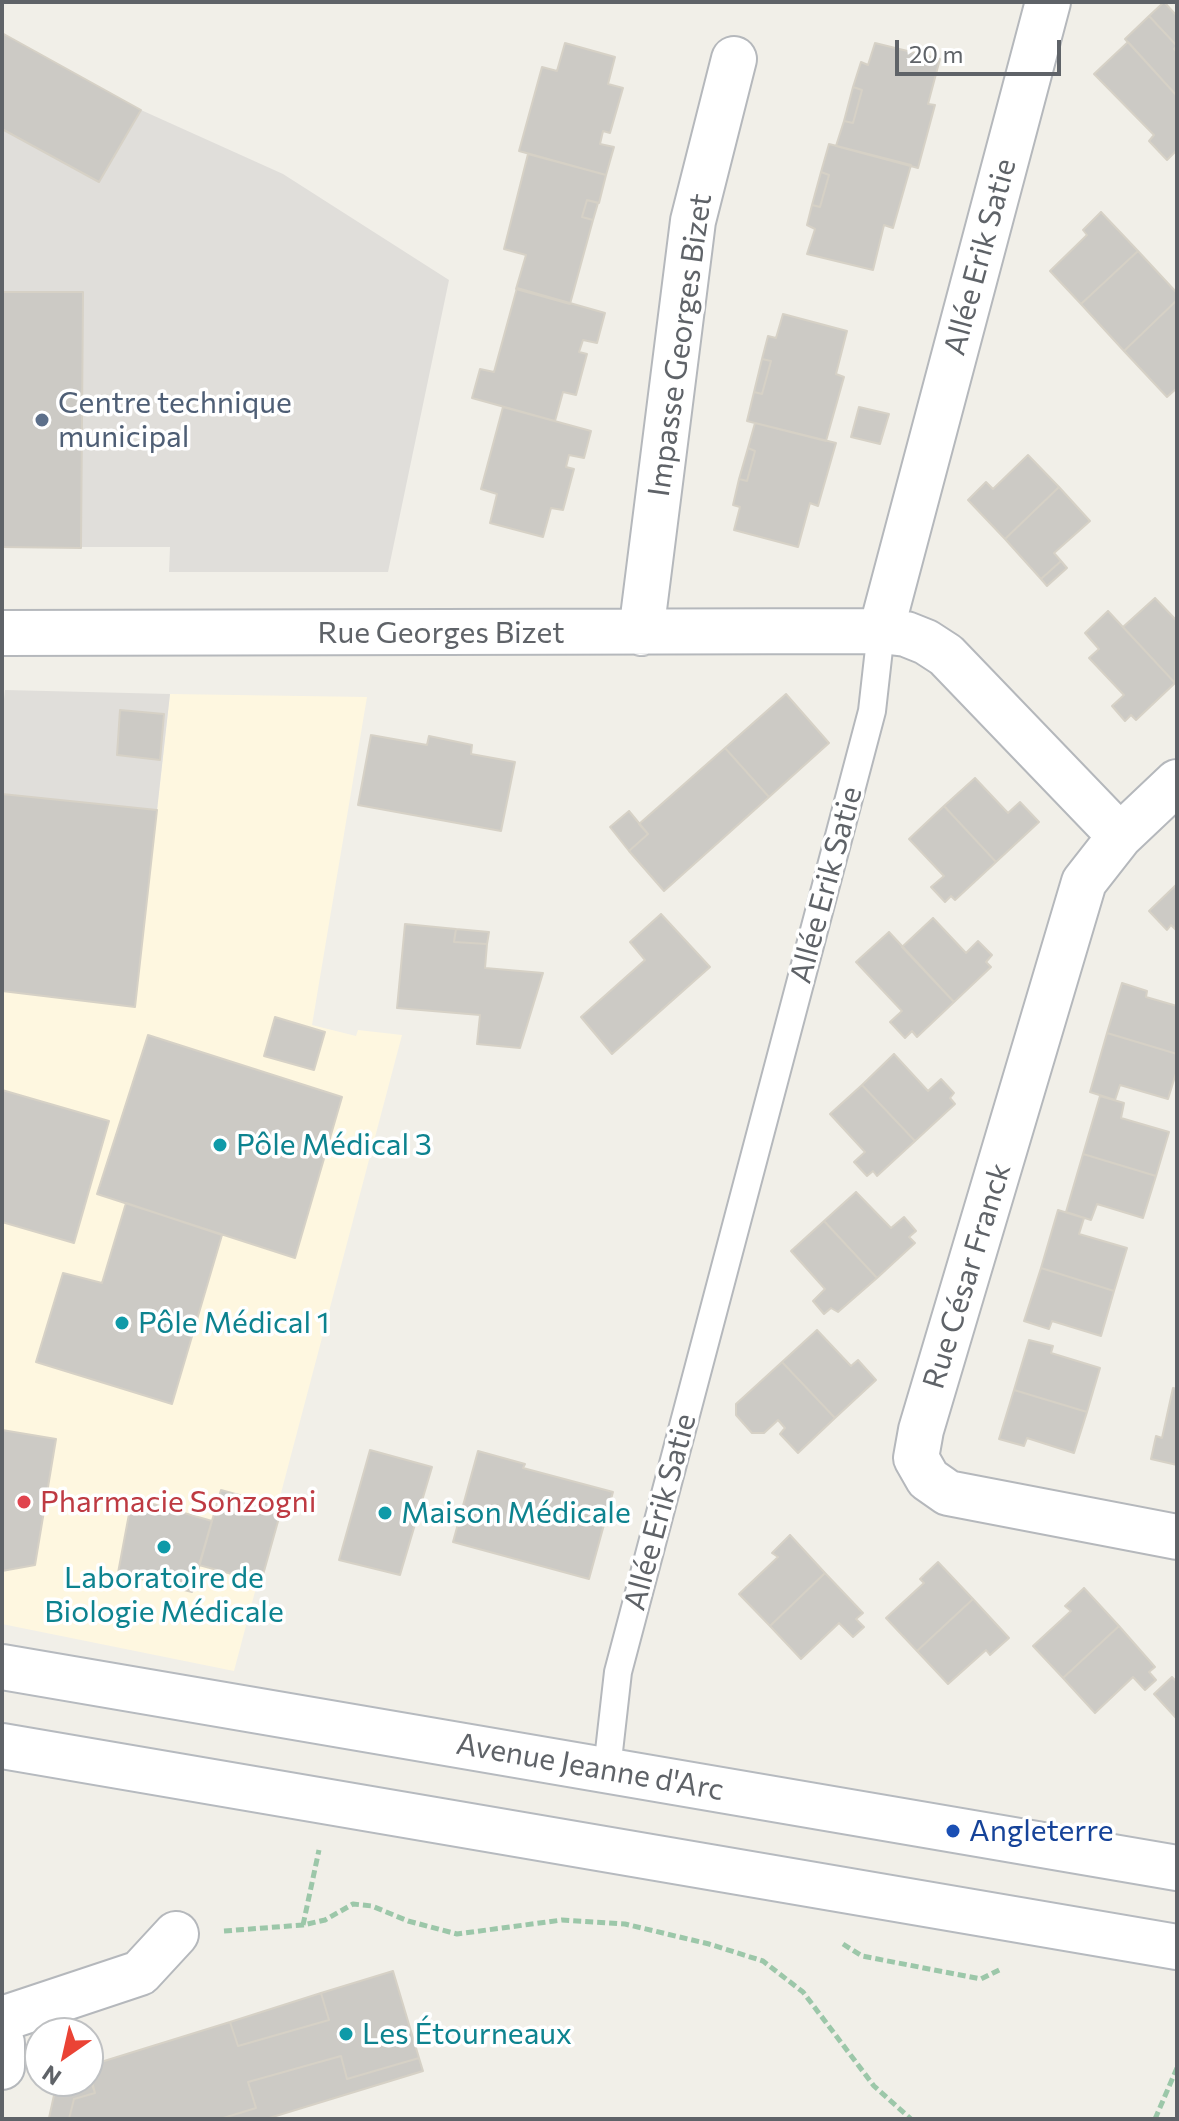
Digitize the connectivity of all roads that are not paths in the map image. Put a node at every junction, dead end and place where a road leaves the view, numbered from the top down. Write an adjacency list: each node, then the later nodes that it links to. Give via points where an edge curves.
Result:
1 (1048, 2): 3 (street, Allée Erik Satie)
2 (734, 59): 5 (street, Impasse Georges Bizet, via 693,221)
3 (881, 631): 5 (street, Rue Georges Bizet); 7 (street, via 916,638 946,655); 11 (lane, Allée Erik Satie, via 872,711 618,1672)
4 (2, 633): 5 (street, Rue Georges Bizet)
5 (641, 633)
6 (1177, 782): 7 (street, Rue César Franck)
7 (1120, 836): 8 (street, Rue César Franck, via 1084,882 916,1458 928,1479 948,1493)
8 (1177, 1537)
9 (2, 1667): 11 (street, Avenue Jeanne d'Arc)
10 (2, 1746): 14 (street)
11 (607, 1769): 12 (street, Avenue Jeanne d'Arc)
12 (1177, 1868)
13 (176, 1934): 15 (street, via 140,1973)
14 (1177, 1947)
15 (2, 2019)
16 (2, 2043): 17 (street)
17 (2, 2067)

